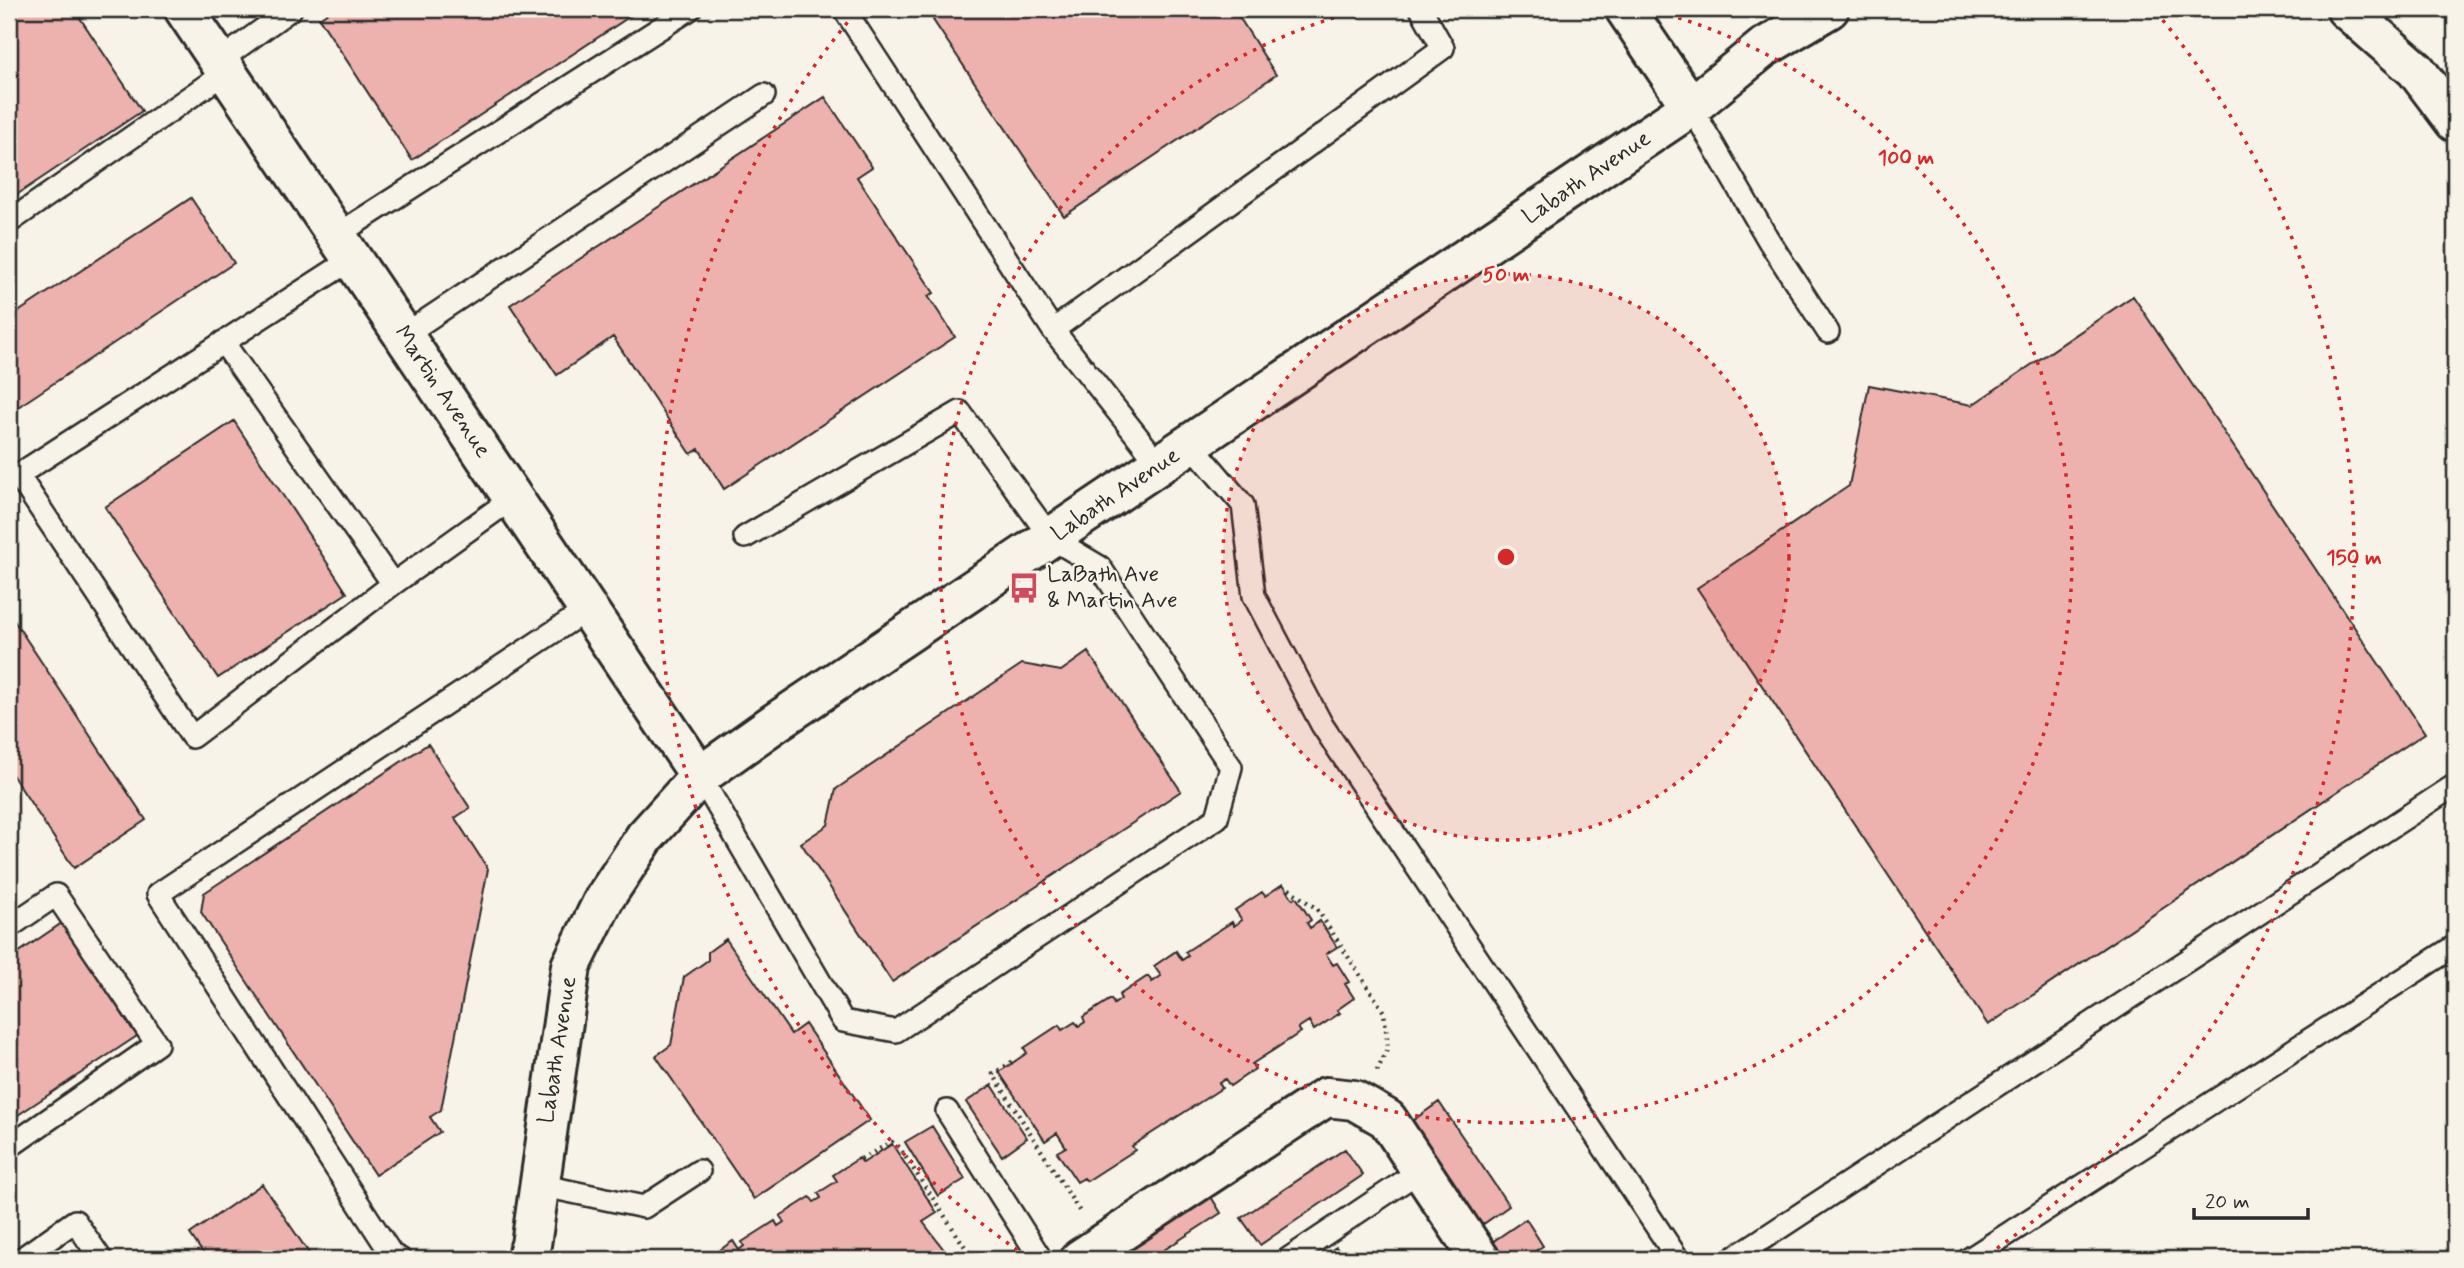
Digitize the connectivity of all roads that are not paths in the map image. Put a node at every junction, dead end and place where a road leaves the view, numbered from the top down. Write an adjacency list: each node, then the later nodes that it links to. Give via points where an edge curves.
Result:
1 (184, 9): 9 (street, Martin Avenue)
2 (291, 9): 9 (lane)
3 (690, 9): 14 (lane)
4 (844, 9): 15 (lane)
5 (1421, 9): 15 (lane, via 1443,48)
6 (1625, 9): 11 (street)
7 (1829, 9): 11 (street, Labath Avenue, via 1763,48)
8 (2346, 9): 12 (street, via 2416,70)
9 (223, 66): 13 (lane); 14 (street, Martin Avenue)
10 (764, 95): 17 (lane)
11 (1691, 107): 16 (lane); 19 (street, Labath Avenue)
12 (2454, 116)
13 (9, 222)
14 (344, 247): 17 (street, Martin Avenue); 18 (lane)
15 (1053, 330): 20 (lane)
16 (1828, 332)
17 (404, 335): 21 (street, Martin Avenue)
18 (223, 342): 24 (lane); 24 (lane, via 18,475 192,737)
19 (1191, 444): 20 (street, Labath Avenue); 43 (lane, via 1243,505 1254,596 1322,725)
20 (1160, 465): 23 (street, Labath Avenue)
21 (513, 498): 24 (lane); 25 (street, Martin Avenue)
22 (745, 537): 23 (lane, via 960,412)
23 (1051, 538): 26 (street, Labath Avenue); 26 (lane, via 1100,568 1231,767 1217,818 896,1031 843,1021)
24 (393, 584)
25 (588, 609): 26 (street, Martin Avenue); 37 (lane, via 158,894 392,1255)
26 (700, 776): 34 (street, Labath Avenue, via 645,838 604,899 571,966)
27 (2455, 785): 44 (lane)
28 (9, 928): 31 (lane, via 56,895 157,1045)
29 (2455, 946): 45 (lane)
30 (947, 1111): 39 (lane)
31 (9, 1147)
32 (699, 1171): 34 (lane, via 644,1207)
33 (1421, 1171): 40 (street, via 1387,1119 1354,1100 1325,1097); 41 (lane); 42 (street)
34 (539, 1185): 38 (street, Labath Avenue)
35 (21, 1259): 36 (lane, via 75,1222)
36 (101, 1259)
37 (400, 1259)
38 (526, 1259)
39 (1041, 1259)
40 (1080, 1259)
41 (1289, 1259)
42 (1480, 1259)
43 (1678, 1259)
44 (1732, 1259)
45 (1969, 1259)

